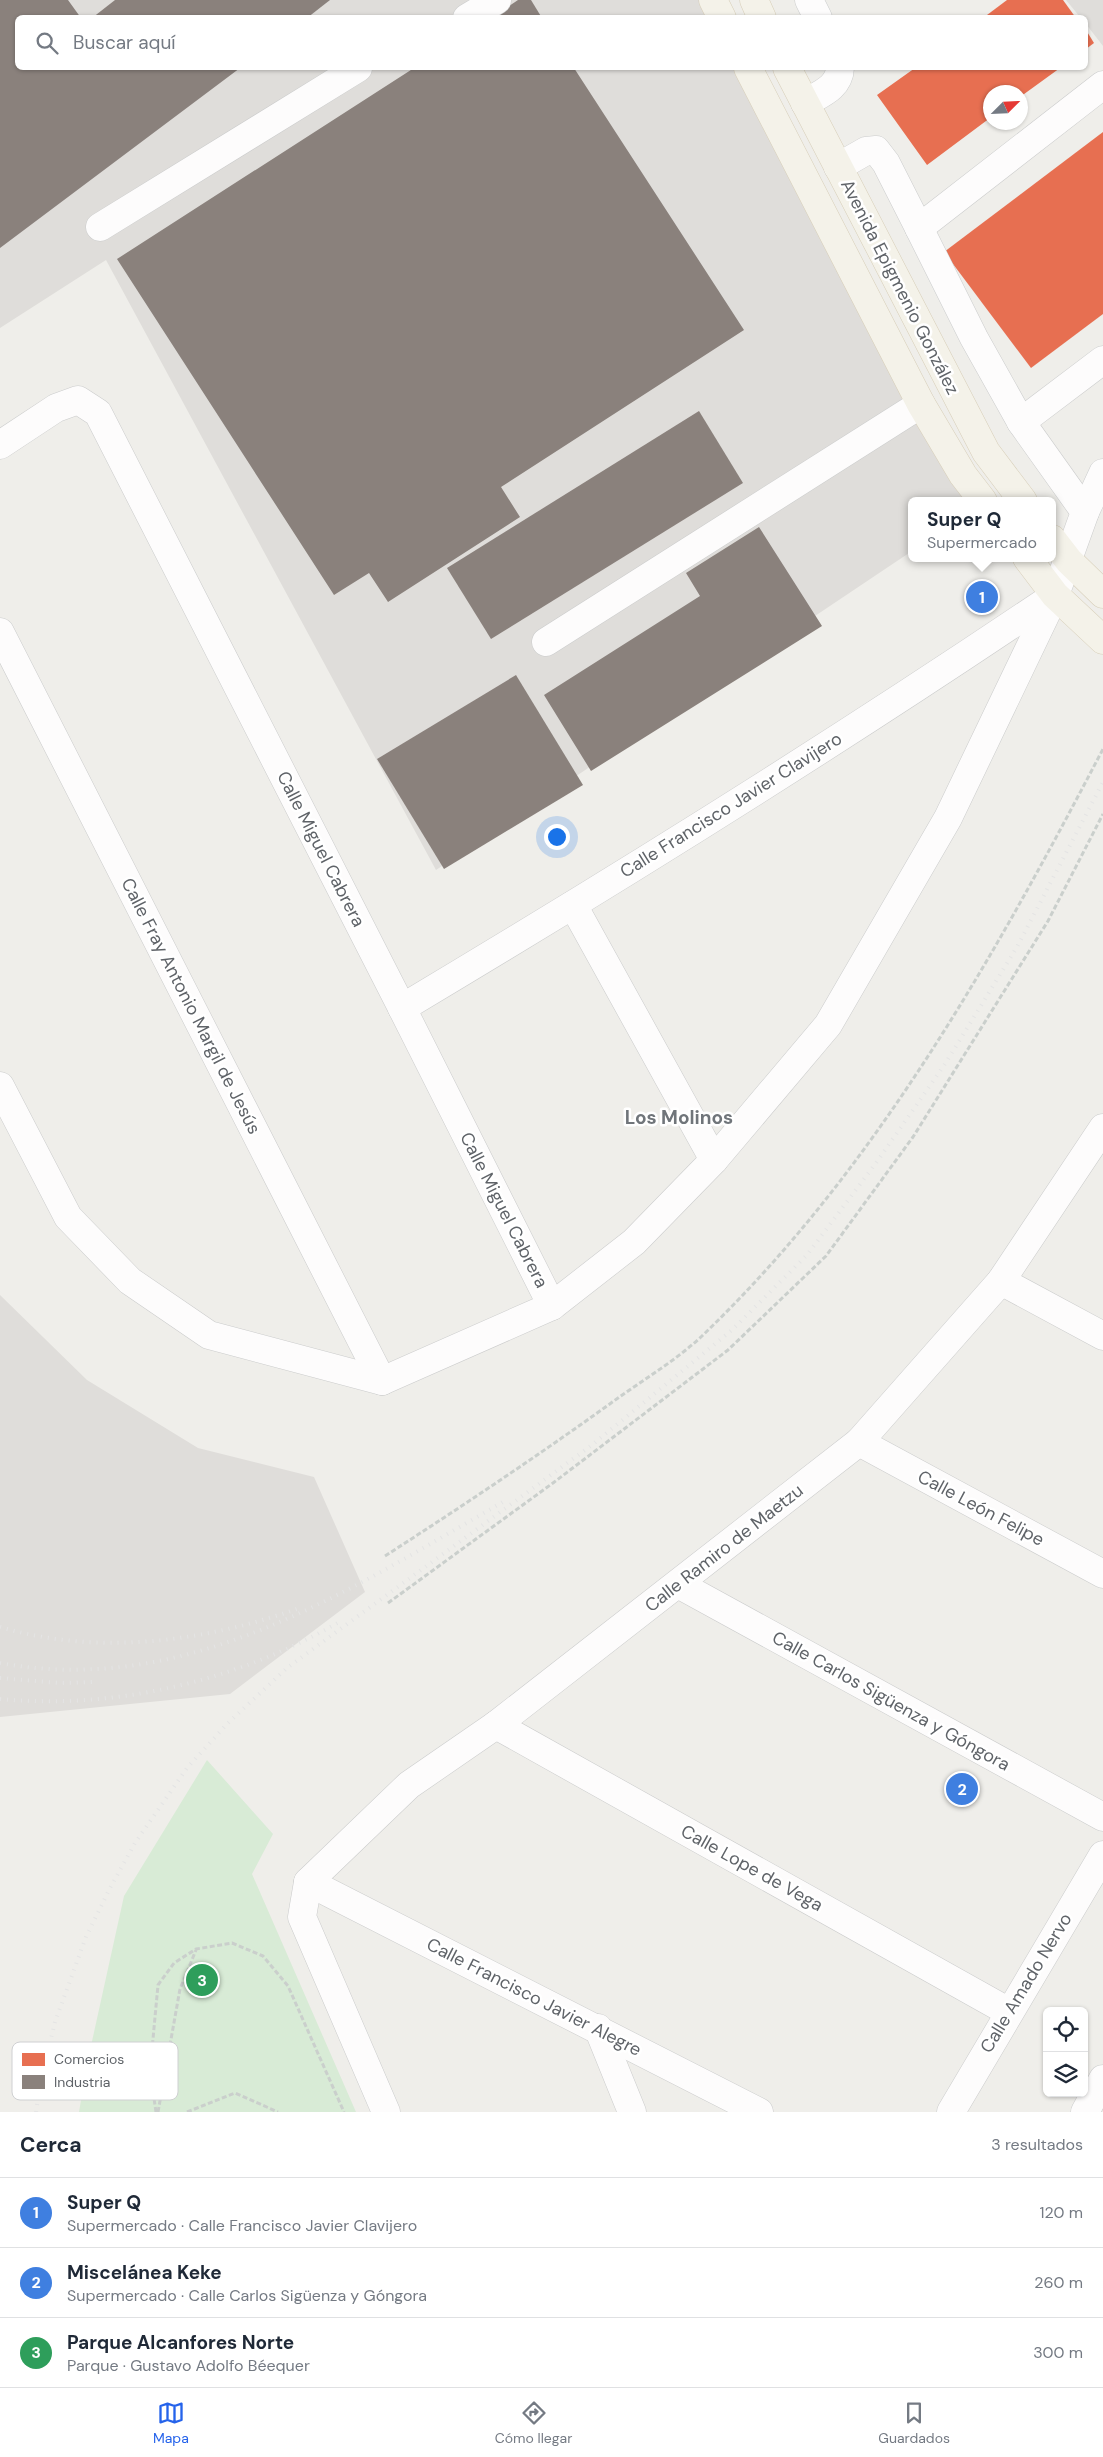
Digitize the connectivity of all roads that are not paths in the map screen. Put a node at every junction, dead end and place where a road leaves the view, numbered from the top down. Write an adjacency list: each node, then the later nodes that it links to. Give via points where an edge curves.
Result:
1 (497, 0): 5 (street)
2 (713, 0): 6 (main road)
3 (754, 0): 7 (main road)
4 (809, 0): 8 (street)
5 (472, 15)
6 (720, 15)
7 (761, 15)
8 (816, 15)
9 (355, 70): 16 (street)
10 (749, 70): 19 (main road, Avenida Epigmenio González)
11 (788, 70): 14 (main road, Avenida Epigmenio González)
12 (840, 70): 14 (street, via 840,77 832,88)
13 (1103, 85): 17 (street)
14 (805, 103): 15 (main road, Avenida Epigmenio González)
15 (838, 167): 17 (street, via 866,151 876,150); 24 (main road, Avenida Epigmenio González, via 986,452)
16 (100, 227)
17 (919, 228): 20 (street, via 974,338)
18 (1103, 360): 20 (street)
19 (921, 404): 23 (main road, Avenida Epigmenio González, via 963,475); 33 (street)
20 (1021, 422): 25 (street)
21 (0, 445): 35 (street, Calle Miguel Cabrera, via 56,408 78,400 98,413)
22 (1103, 473): 25 (street)
23 (980, 497)
24 (1020, 497)
25 (1085, 512): 27 (street)
26 (1056, 544): 27 (main road)
27 (1069, 561): 29 (main road); 30 (street)
28 (1030, 562): 30 (main road)
29 (1103, 594)
30 (1055, 595): 32 (main road); 34 (street, Calle Francisco Javier Clavijero); 38 (street, via 948,818 828,1025)
31 (0, 632): 42 (street, Calle Fray Antonio Margil de Jesús)
32 (1103, 640)
33 (546, 642)
34 (573, 905): 35 (street, Calle Francisco Javier Clavijero); 38 (street)
35 (402, 1008): 40 (street, Calle Miguel Cabrera)
36 (0, 1086): 42 (street, via 68,1217 130,1281 208,1336)
37 (1103, 1128): 39 (street, Calle Ramiro de Maetzu)
38 (714, 1160): 40 (street, via 634,1242)
39 (1001, 1281): 41 (street); 43 (street, Calle Ramiro de Maetzu)
40 (552, 1306): 42 (street)
41 (1103, 1336)
42 (382, 1381)
43 (859, 1442): 44 (street, Calle León Felipe); 45 (street, Calle Ramiro de Maetzu)
44 (1103, 1574)
45 (678, 1584): 46 (street, Calle Ramiro de Maetzu); 47 (street, Calle Carlos Sigüenza y Góngora)
46 (496, 1725): 49 (street, Calle Ramiro de Maetzu, via 409,1785); 50 (street, Calle Lope de Vega)
47 (1103, 1817)
48 (1103, 1855): 50 (street, Calle Amado Nervo)
49 (308, 1882): 51 (street, Calle Francisco Javier Alegre); 53 (street, via 302,1917)
50 (1009, 2012): 56 (street, Calle Amado Nervo)
51 (598, 2028): 54 (street); 55 (street, Calle Francisco Javier Alegre)
52 (1103, 2079): 57 (street)
53 (386, 2112)
54 (632, 2112)
55 (759, 2112)
56 (951, 2112)
57 (1085, 2112)

